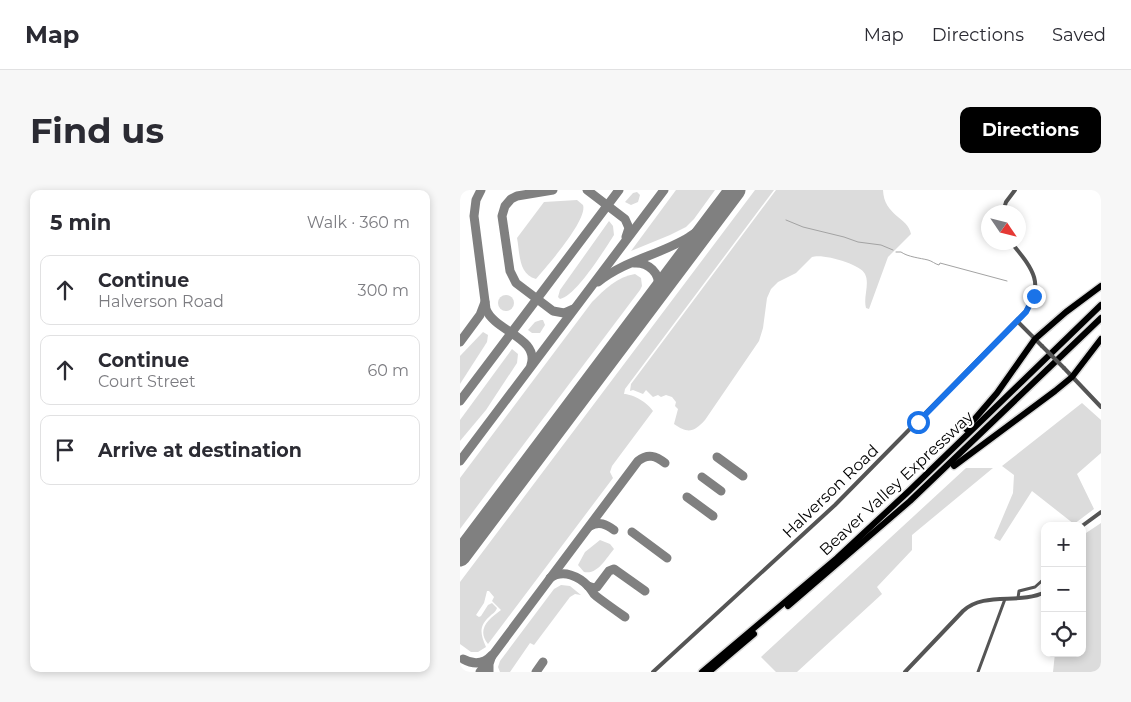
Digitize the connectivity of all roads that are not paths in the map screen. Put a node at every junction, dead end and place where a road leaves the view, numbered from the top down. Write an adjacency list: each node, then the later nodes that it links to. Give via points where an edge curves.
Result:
1 (1015, 190): 2 (street)
2 (1005, 205)
3 (1018, 250): 7 (street, Halverson Road, via 1029,264 1035,281 1031,303)
4 (1101, 286): 8 (highway)
5 (1101, 305): 13 (highway, Beaver Valley Expressway)
6 (1101, 318): 12 (highway, Beaver Valley Expressway)
7 (1018, 321): 8 (street); 20 (street, Halverson Road, via 831,509)
8 (1035, 339): 10 (street, bridge); 13 (highway, via 978,417)
9 (1101, 339): 10 (highway)
10 (1072, 376): 11 (street); 12 (highway)
11 (1101, 407)
12 (910, 501): 22 (highway, Beaver Valley Expressway)
13 (896, 503): 21 (highway, Beaver Valley Expressway, via 806,586)
14 (1101, 512): 15 (street)
15 (1086, 523)
16 (1041, 582): 18 (street, via 1019,592)
17 (1041, 594): 18 (street)
18 (1018, 598): 19 (street)
19 (1005, 599): 23 (street, via 982,601 970,606); 24 (street)
20 (653, 672)
21 (702, 672)
22 (709, 672)
23 (905, 672)
24 (978, 672)

